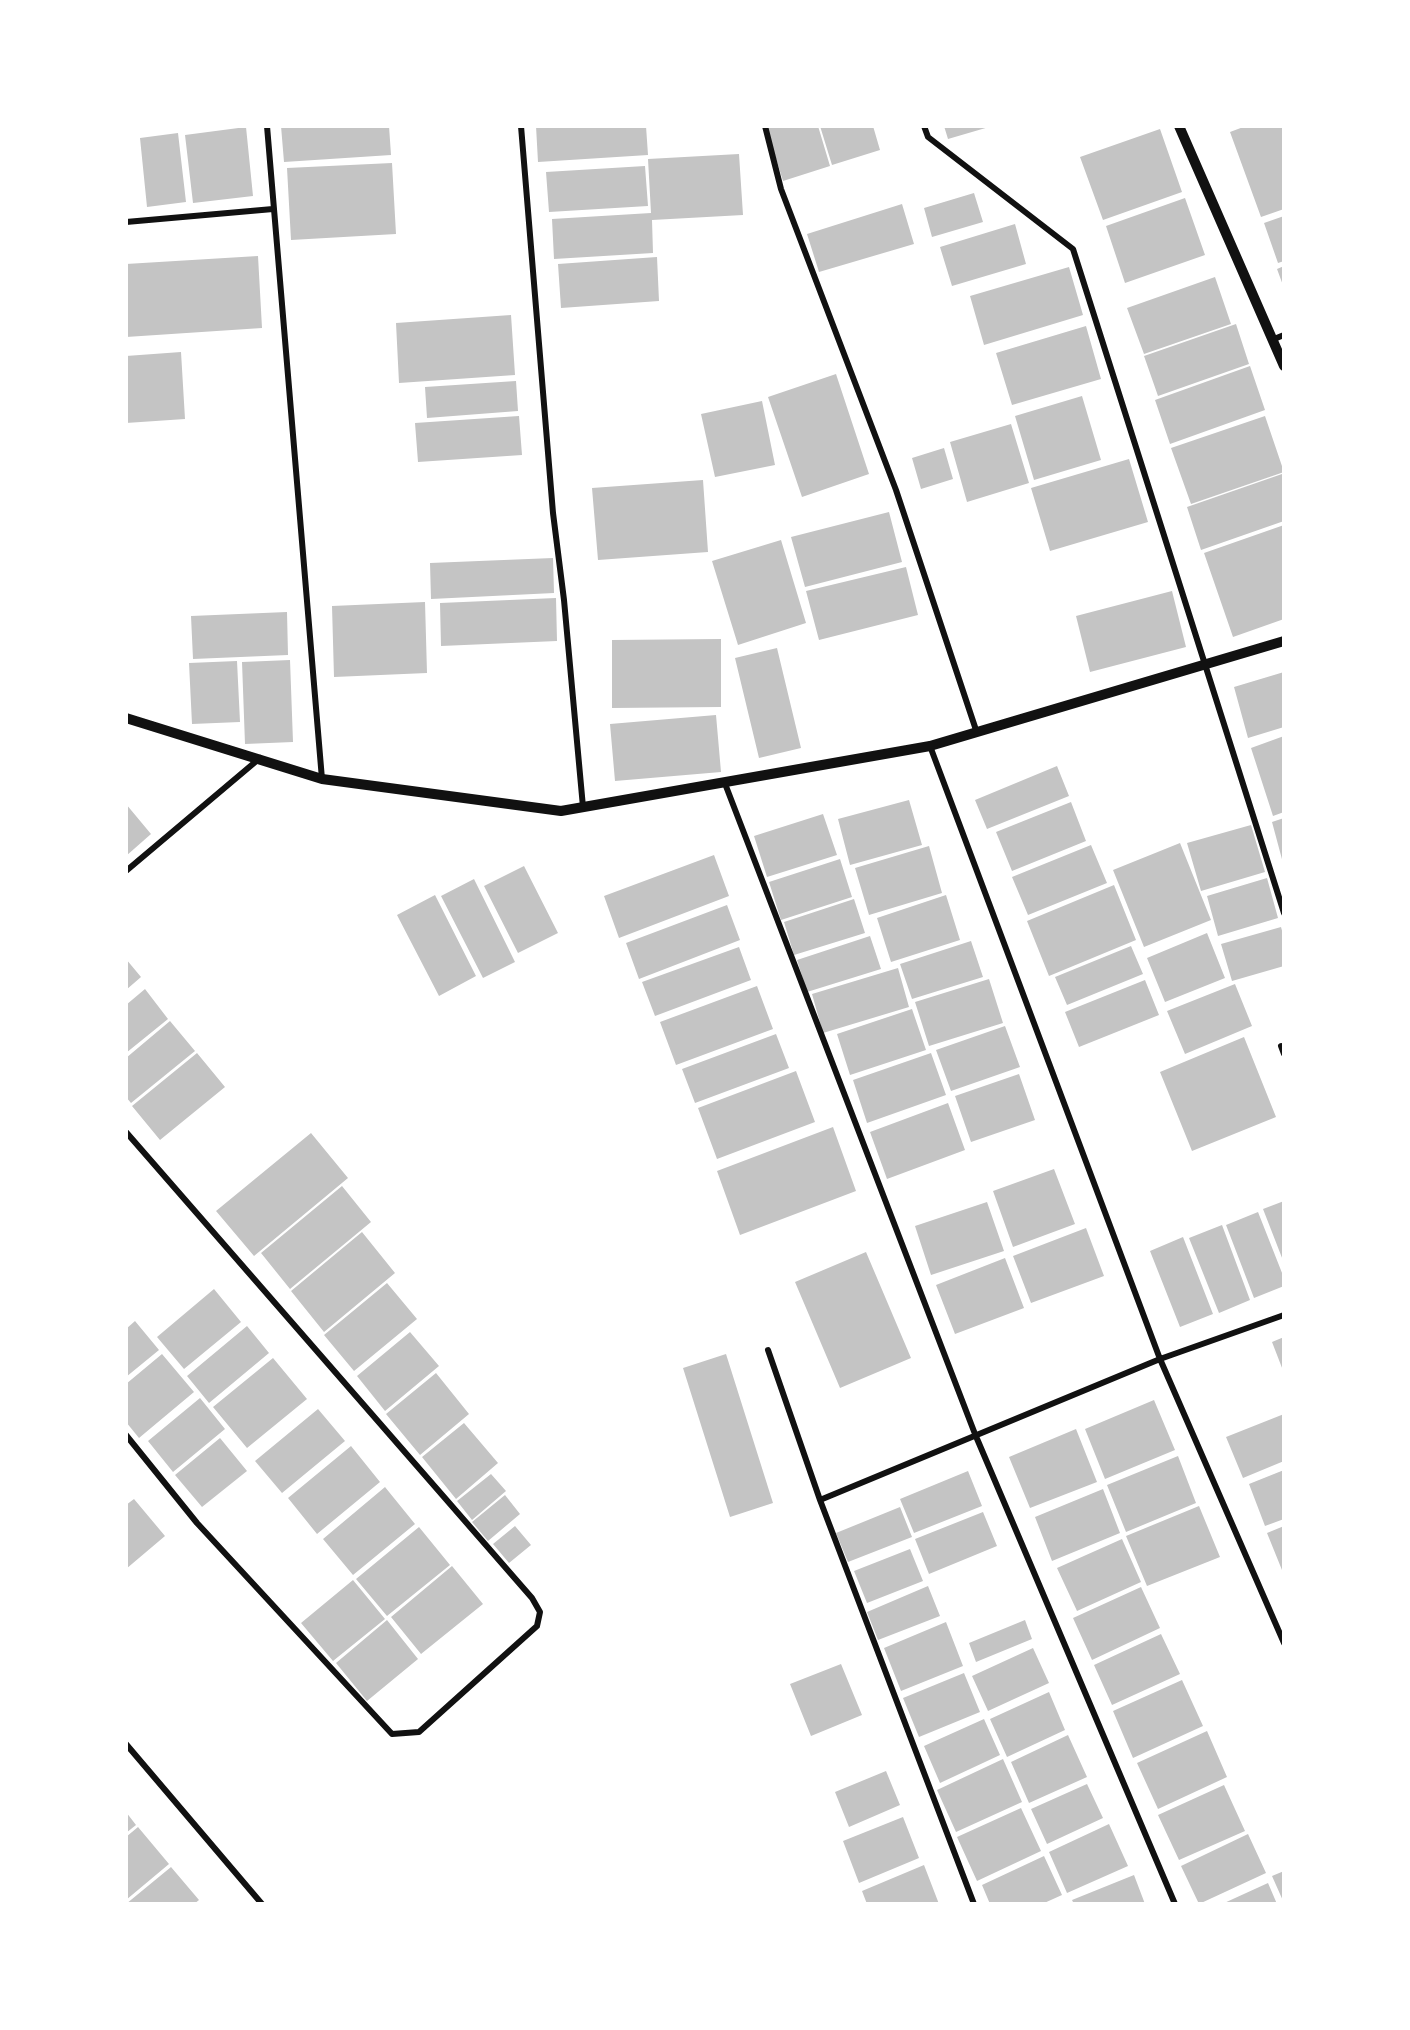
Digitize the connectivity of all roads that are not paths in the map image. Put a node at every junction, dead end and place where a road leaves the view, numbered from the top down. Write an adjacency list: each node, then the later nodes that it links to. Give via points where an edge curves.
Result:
1 (267, 126): 6 (street)
2 (521, 126): 18 (street, via 553,513)
3 (765, 126): 13 (street, via 782,189 896,490)
4 (924, 126): 11 (street, via 928,136 1073,249)
5 (1179, 126): 8 (street)
6 (273, 209): 7 (street); 16 (street)
7 (126, 222)
8 (1279, 337): 9 (street)
9 (1284, 366)
10 (1284, 641): 11 (street)
11 (1203, 665): 13 (street); 20 (street)
12 (126, 718): 15 (street)
13 (977, 733): 14 (street)
14 (930, 746): 17 (street); 26 (street)
15 (260, 758): 16 (street); 19 (street)
16 (322, 780): 18 (street, via 561,811)
17 (724, 781): 18 (street); 27 (street)
18 (583, 807)
19 (126, 872)
20 (1284, 914)
21 (1281, 1046): 22 (street)
22 (1284, 1054)
23 (126, 1132): 28 (street, via 532,1598 540,1612 537,1626 419,1732 392,1734 197,1523)
24 (1284, 1315): 26 (street)
25 (768, 1350): 29 (street)
26 (1160, 1359): 27 (street); 30 (street)
27 (975, 1434): 29 (street); 34 (street)
28 (126, 1435)
29 (820, 1500): 33 (street)
30 (1284, 1643)
31 (126, 1744): 32 (street)
32 (262, 1904)
33 (974, 1904)
34 (1175, 1904)

